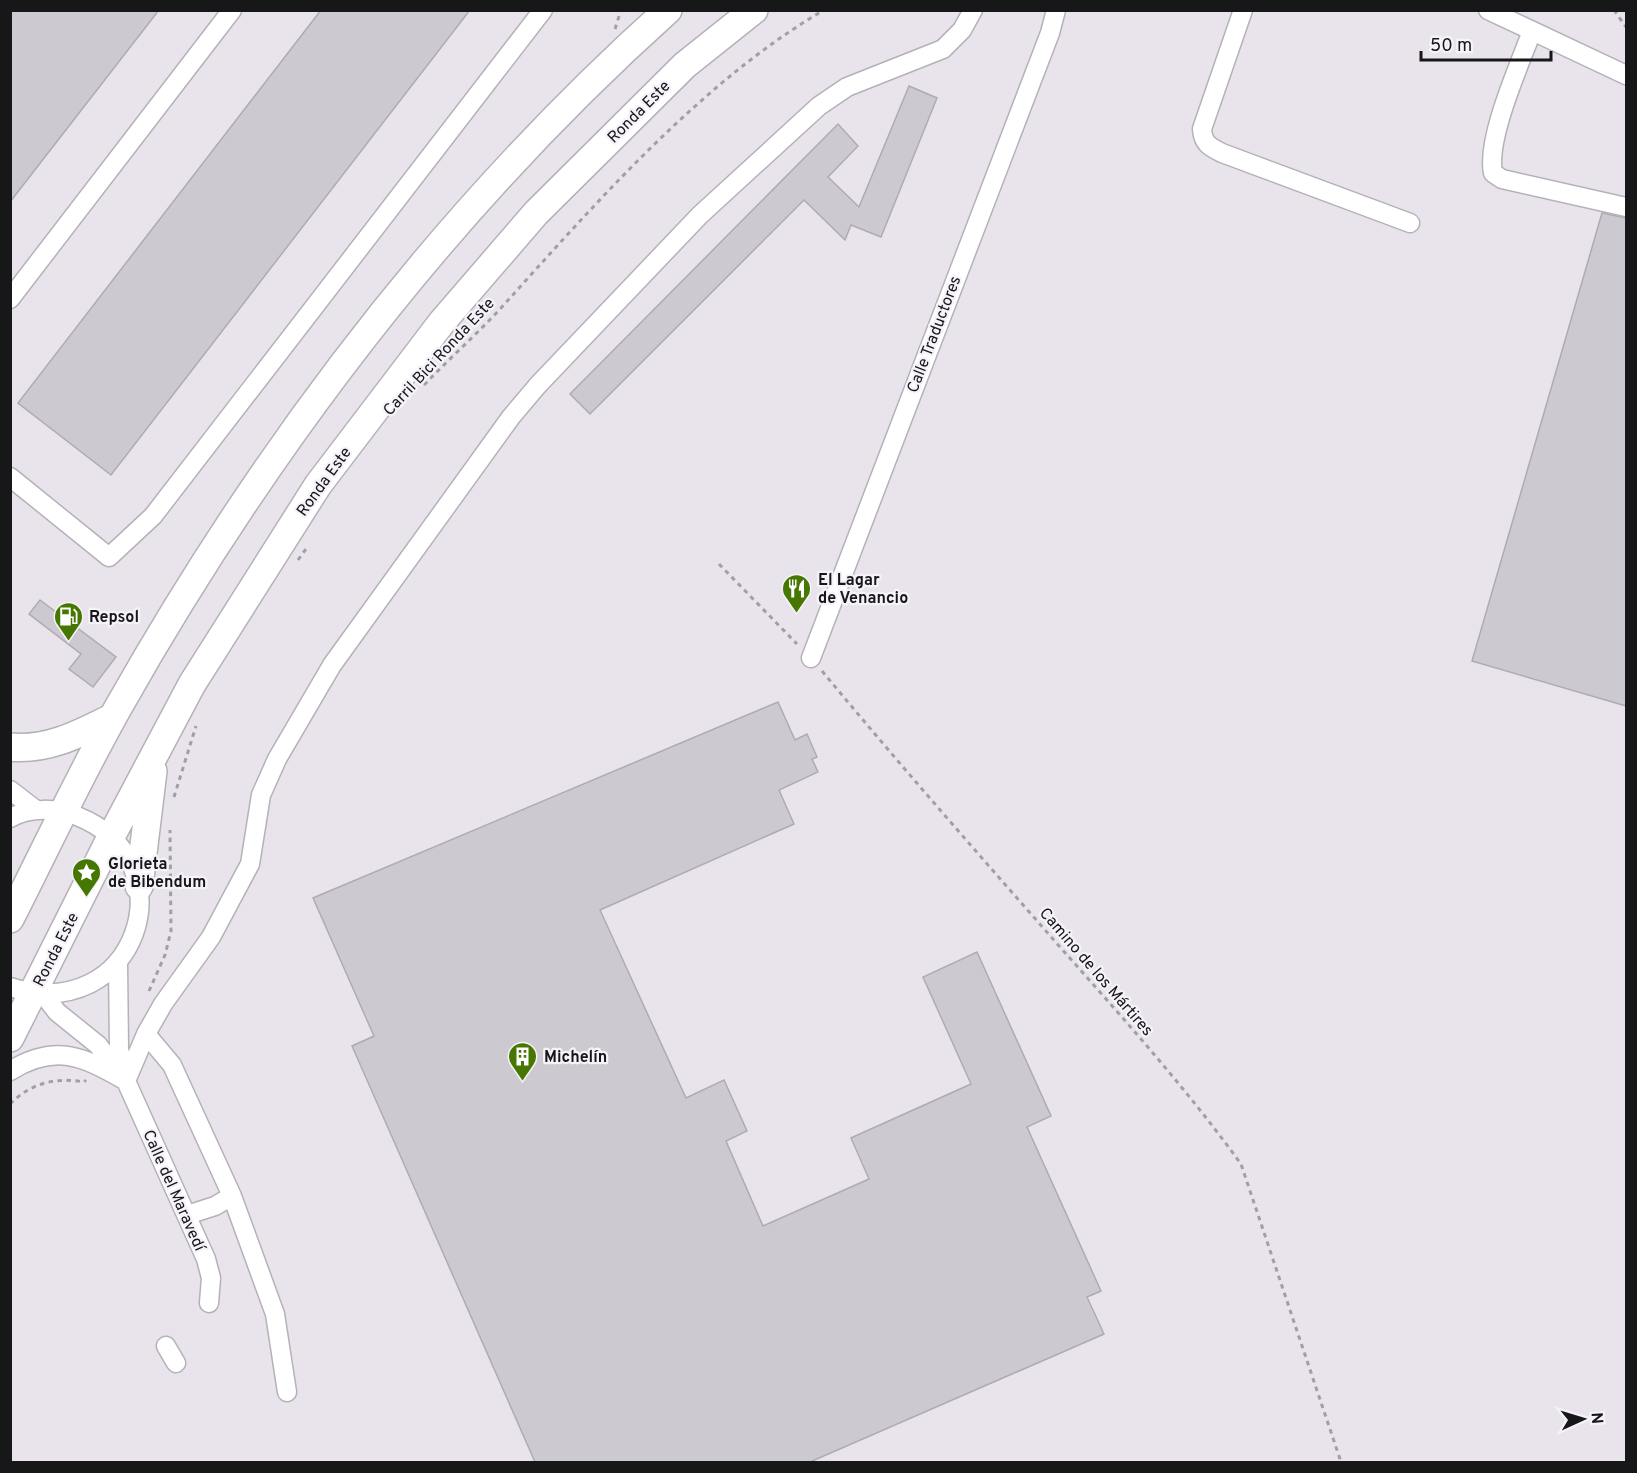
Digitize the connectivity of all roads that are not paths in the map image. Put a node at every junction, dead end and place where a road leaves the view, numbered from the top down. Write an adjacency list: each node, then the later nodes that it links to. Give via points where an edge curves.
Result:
1 (232, 10): 13 (street)
2 (543, 10): 14 (street, via 153,516 109,556)
3 (668, 10): 16 (highway, via 598,72 476,200 354,350 287,438 220,538)
4 (754, 10): 18 (highway, Ronda Este, via 646,102 536,213 442,322 318,485 192,684)
5 (973, 10): 28 (street, via 962,30 943,49 847,87 819,106 700,215 511,417 332,665 277,759 261,795 250,864 211,937)
6 (1056, 10): 15 (street, Calle Traductores)
7 (1243, 10): 12 (street, via 1202,129 1207,145)
8 (1488, 10): 9 (street)
9 (1532, 31): 10 (street); 11 (street, via 1500,119 1491,161 1493,173 1502,179)
10 (1626, 75)
11 (1626, 207)
12 (1410, 223)
13 (10, 299)
14 (10, 477)
15 (811, 658)
16 (113, 717): 17 (highway, via 44,746); 21 (highway)
17 (10, 747)
18 (154, 758): 23 (highway, Ronda Este); 24 (highway)
19 (10, 790): 20 (street)
20 (36, 810): 21 (street); 22 (street)
21 (65, 811): 23 (street); 25 (highway)
22 (10, 818)
23 (112, 835): 24 (street, via 128,857); 27 (highway, Ronda Este)
24 (140, 886): 26 (street, via 137,926)
25 (10, 918)
26 (118, 963): 27 (street, via 79,990 56,995); 31 (street, Calle del Maravedí, via 119,1049)
27 (29, 992): 29 (highway, Ronda Este); 31 (street, Calle del Maravedí, via 98,1046)
28 (146, 1034): 31 (street); 32 (street, via 172,1065)
29 (10, 1038)
30 (10, 1071): 31 (street, via 29,1060 61,1053 101,1066)
31 (126, 1080): 33 (street, Calle del Maravedí)
32 (232, 1196): 33 (street); 37 (street, via 275,1314)
33 (187, 1215): 34 (street, Calle del Maravedí, via 211,1278)
34 (209, 1303)
35 (166, 1346): 36 (street)
36 (176, 1363)
37 (287, 1392)

